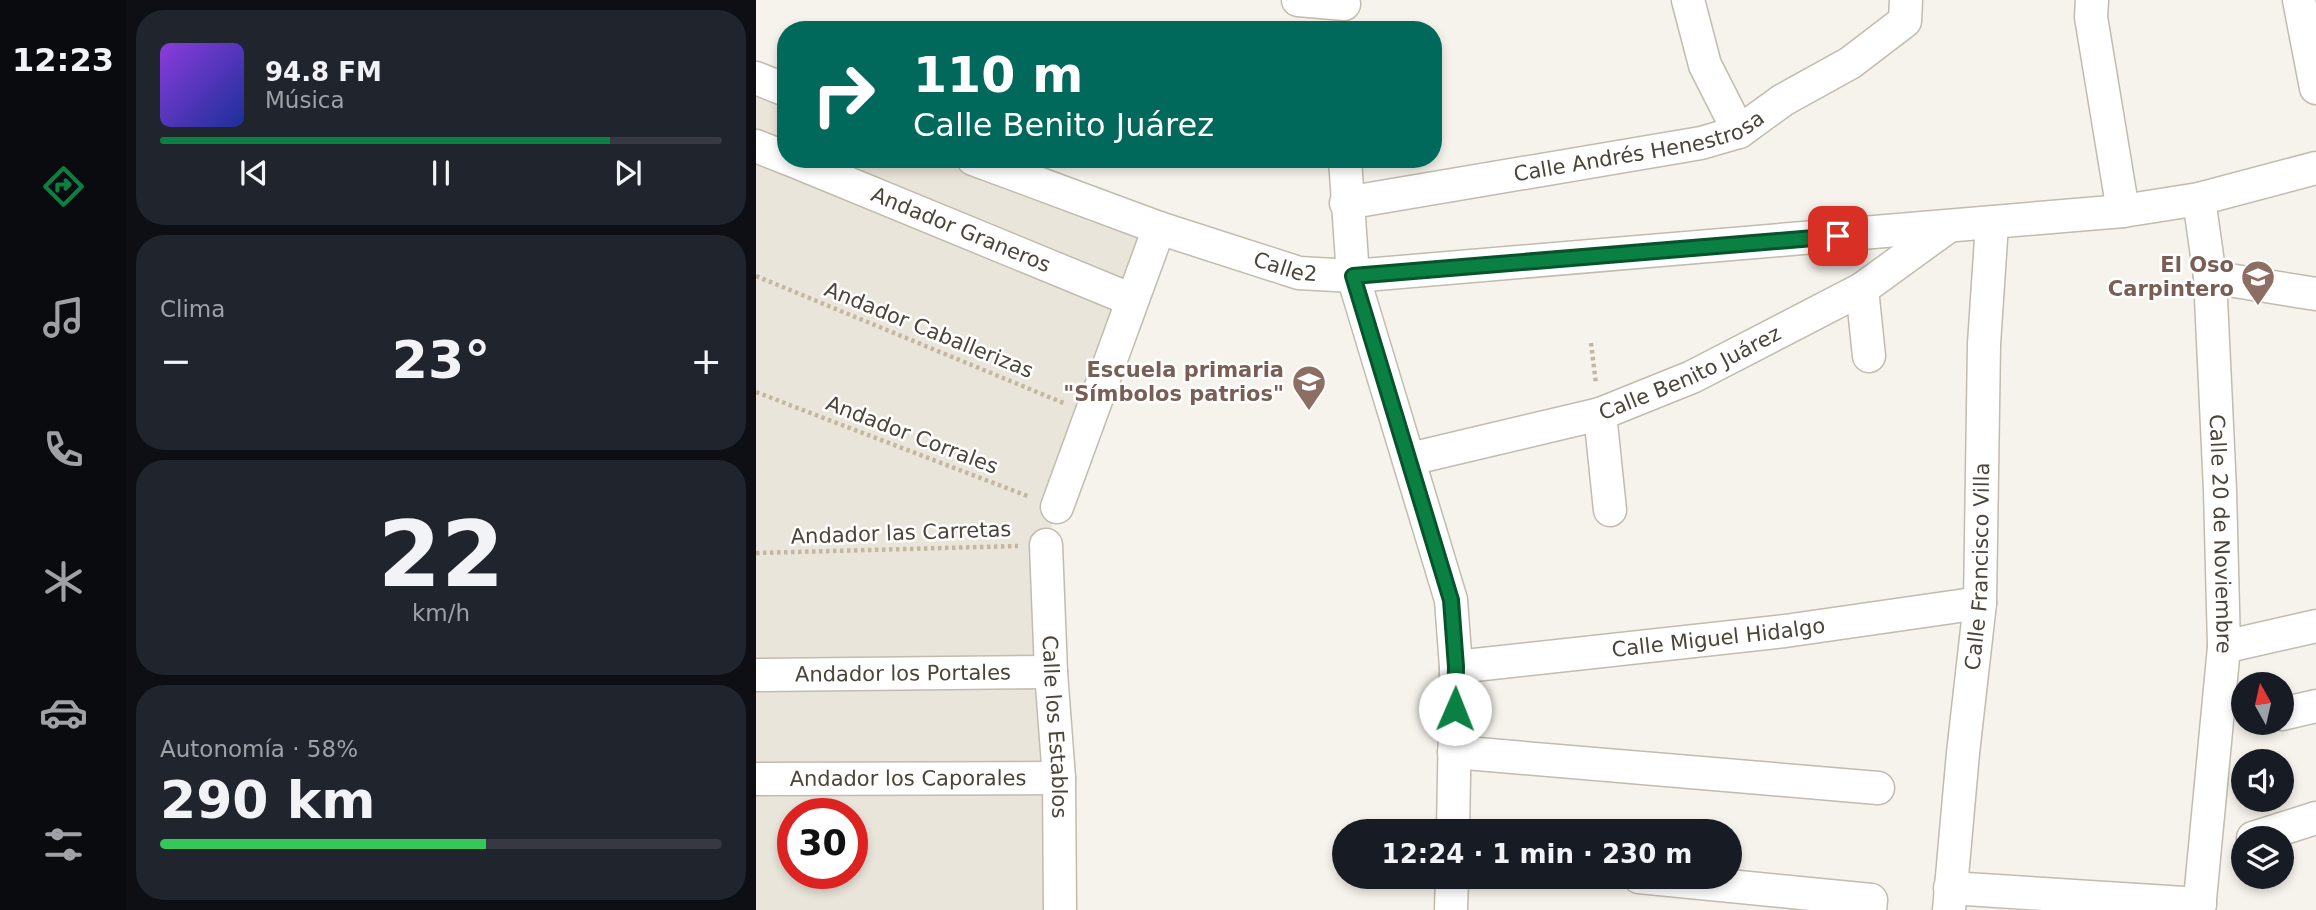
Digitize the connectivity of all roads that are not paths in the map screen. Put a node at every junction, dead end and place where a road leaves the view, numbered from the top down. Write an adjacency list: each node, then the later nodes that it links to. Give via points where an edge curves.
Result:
1 (1298, 0): 5 (street)
2 (1688, 0): 10 (street, via 1705,65)
3 (2092, 0): 19 (street)
4 (2299, 0): 9 (street)
5 (1345, 11)
6 (1906, 11): 10 (street, Calle Andrés Henestrosa, via 1850,63 1783,100)
7 (756, 78): 8 (street)
8 (777, 86)
9 (2316, 88)
10 (1739, 132): 18 (street, Calle Andrés Henestrosa, via 1701,143)
11 (756, 146): 12 (street, Andador Graneros)
12 (777, 155)
13 (810, 168): 29 (street, Andador Graneros)
14 (997, 168): 22 (street, Calle2)
15 (1345, 168): 18 (street)
16 (2316, 168): 17 (street)
17 (2199, 199): 19 (street); 24 (street, Calle 20 de Noviembre)
18 (1346, 203): 23 (street)
19 (2123, 211): 20 (street)
20 (1992, 224): 21 (street); 36 (street, Calle Francisco Villa, via 1984,344)
21 (1946, 228): 23 (street); 27 (street, Calle Benito Juárez)
22 (1159, 229): 23 (street, Calle2, via 1299,273); 29 (street)
23 (1353, 276): 32 (street)
24 (2210, 277): 26 (street); 38 (street, Calle 20 de Noviembre)
25 (2316, 281): 26 (street)
26 (2278, 288): 28 (street)
27 (1862, 289): 30 (street); 31 (street, Calle Benito Juárez, via 1692,377)
28 (2316, 294)
29 (1132, 300): 33 (street)
30 (1869, 356)
31 (1600, 414): 32 (street, Calle Benito Juárez); 34 (street)
32 (1410, 459): 39 (street, via 1451,600)
33 (1057, 508)
34 (1610, 510)
35 (1046, 545): 40 (street, Calle los Establos)
36 (1980, 603): 39 (street, Calle Miguel Hidalgo, via 1785,631); 56 (street, Calle Francisco Villa)
37 (2316, 626): 38 (street)
38 (2224, 647): 44 (street, Calle 20 de Noviembre)
39 (1456, 667): 45 (street)
40 (1051, 673): 41 (street, Andador los Portales); 46 (street, Calle los Establos)
41 (756, 675)
42 (2316, 706): 43 (street)
43 (2294, 711)
44 (2230, 726): 53 (street, Calle 20 de Noviembre)
45 (1454, 752): 48 (street); 50 (street)
46 (1059, 778): 47 (street, Andador los Caporales); 59 (street, Calle los Establos)
47 (756, 779)
48 (1878, 788)
49 (2316, 818): 51 (street)
50 (1453, 819)
51 (2291, 826)
52 (2231, 846): 53 (street)
53 (2205, 854): 58 (street, Calle 20 de Noviembre)
54 (1452, 889): 60 (street)
55 (1738, 889): 57 (street)
56 (1949, 899): 58 (street)
57 (1870, 905)
58 (2200, 907)
59 (1060, 910)
60 (1451, 910)

